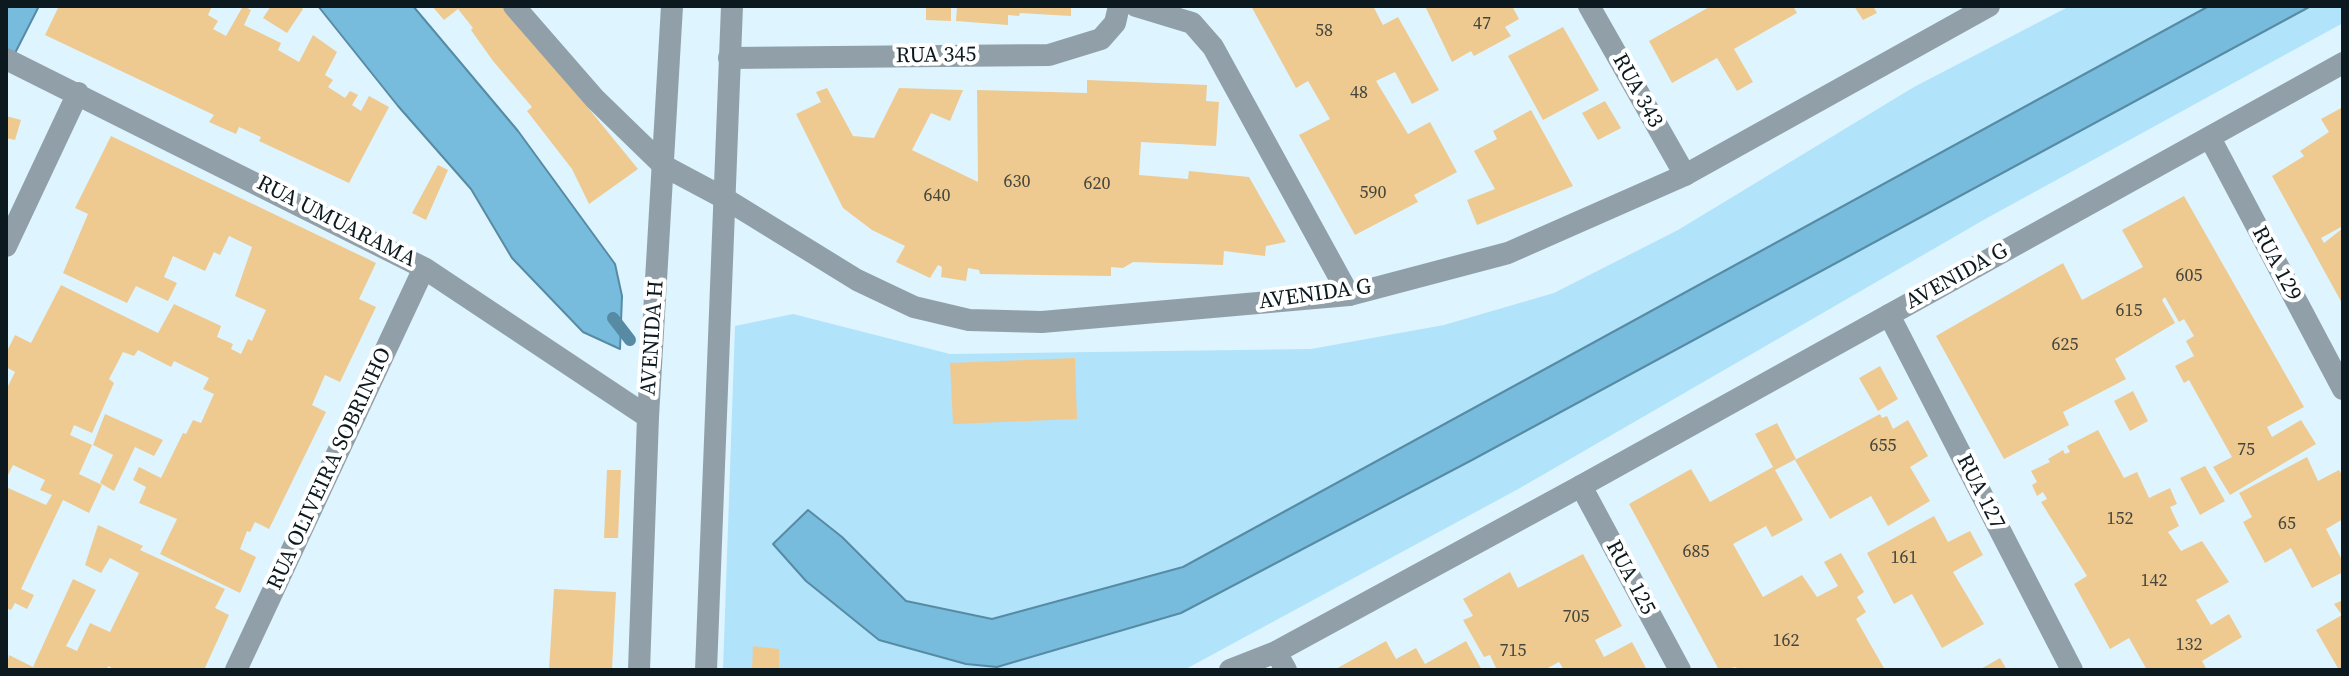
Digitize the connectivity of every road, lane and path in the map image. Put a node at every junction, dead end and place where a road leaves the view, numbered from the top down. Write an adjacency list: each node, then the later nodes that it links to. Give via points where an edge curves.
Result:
1 (514, 6): 13 (street, via 595,99)
2 (672, 6): 13 (street, AVENIDA H)
3 (732, 6): 8 (street)
4 (1119, 6): 8 (street, RUA 345, via 1115,23 1101,39 1049,55)
5 (1136, 6): 18 (street, via 1192,23 1213,47)
6 (1589, 6): 14 (street, RUA 343)
7 (1989, 6): 14 (street, AVENIDA G)
8 (729, 58): 15 (street)
9 (6, 59): 11 (street, RUA UMUARAMA)
10 (2343, 63): 12 (street, AVENIDA G)
11 (78, 93): 16 (street); 17 (street, RUA UMUARAMA)
12 (2210, 138): 19 (street, AVENIDA G); 20 (street, RUA 129)
13 (664, 166): 15 (street, AVENIDA G); 21 (street, AVENIDA H)
14 (1685, 175): 18 (street, AVENIDA G, via 1508,253)
15 (724, 198): 18 (street, AVENIDA G, via 857,280 914,307 969,320 1042,322); 26 (street)
16 (6, 246)
17 (424, 268): 21 (street, RUA UMUARAMA); 24 (street, RUA OLIVEIRA SOBRINHO)
18 (1349, 295)
19 (1889, 315): 22 (street, AVENIDA G); 29 (street, RUA 127)
20 (2343, 389)
21 (648, 417): 25 (street, AVENIDA H)
22 (1581, 486): 23 (street, AVENIDA G); 28 (street, RUA 125)
23 (1281, 661): 27 (street, AVENIDA G)
24 (236, 670)
25 (639, 670)
26 (706, 670)
27 (1230, 670)
28 (1680, 670)
29 (2072, 670)

